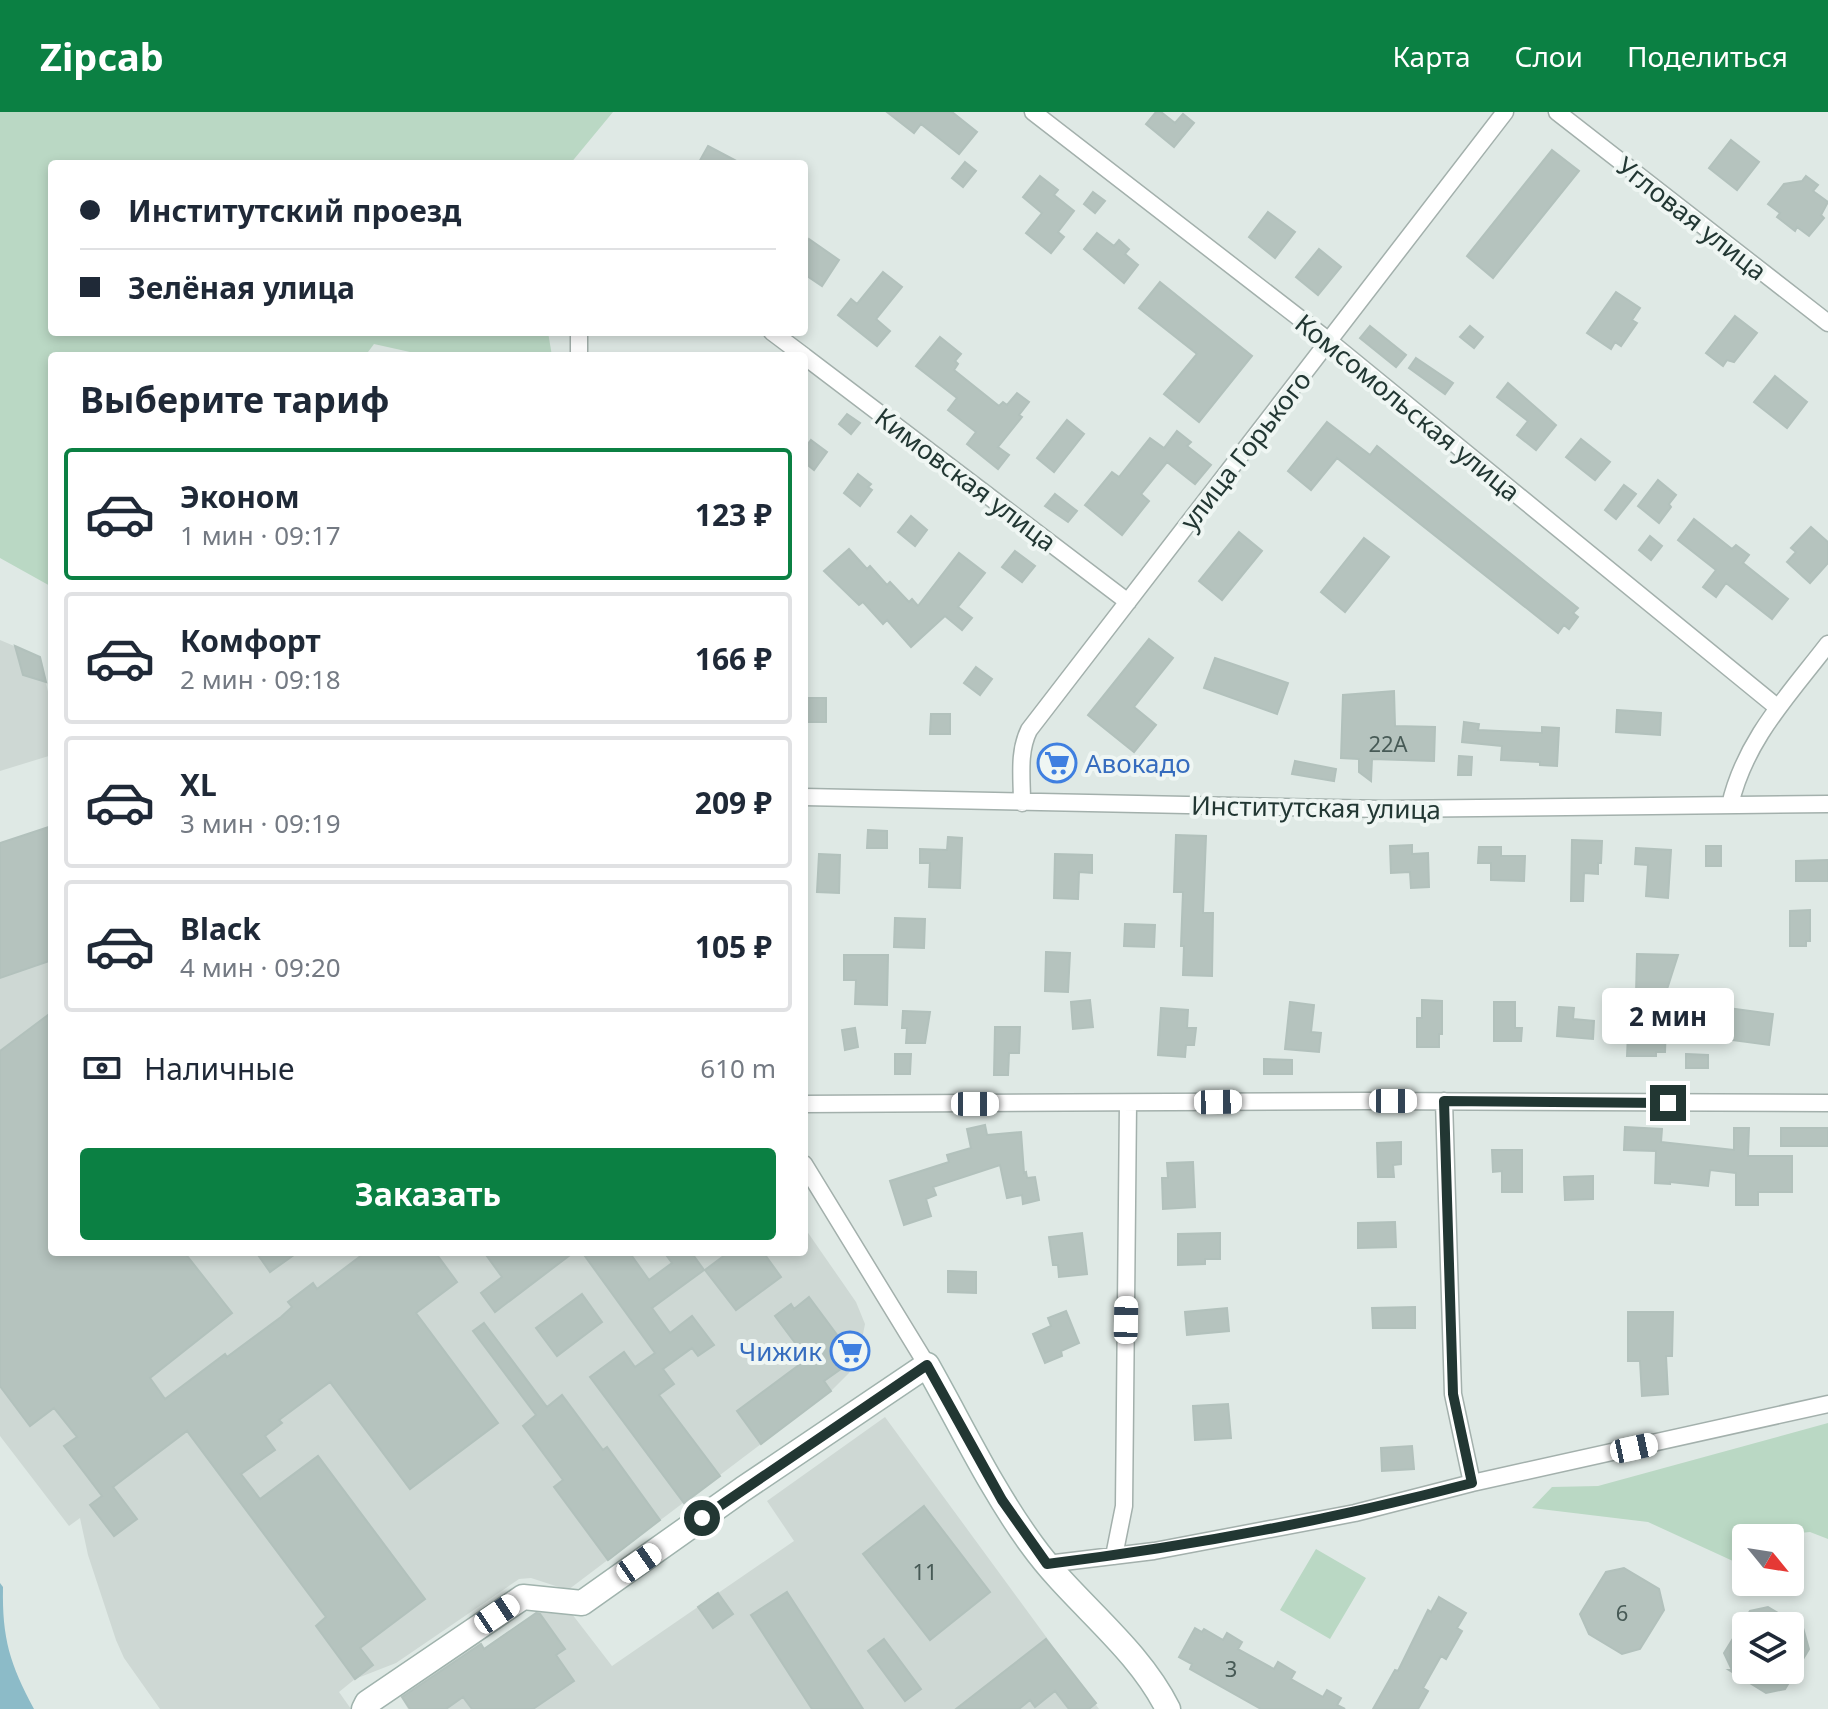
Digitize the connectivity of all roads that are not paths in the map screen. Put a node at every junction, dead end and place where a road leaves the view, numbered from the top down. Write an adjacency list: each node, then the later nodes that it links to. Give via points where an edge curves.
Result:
1 (1033, 112): 6 (street, Комсомольская улица)
2 (1505, 112): 6 (street, улица Горького)
3 (1557, 112): 4 (street, Угловая улица)
4 (1828, 323)
5 (777, 336): 7 (street, Кимовская улица)
6 (1329, 341): 9 (street, улица Горького); 11 (street, Комсомольская улица)
7 (799, 352)
8 (808, 359): 9 (street, Кимовская улица)
9 (1128, 602): 13 (street, улица Горького, via 1029,730 1022,756)
10 (1828, 644): 11 (street)
11 (1778, 708): 15 (street, via 1745,756)
12 (808, 797): 13 (street, Институтская улица)
13 (1022, 803): 15 (street, Институтская улица, via 1376,809)
14 (1828, 804): 15 (street, Институтская улица)
15 (1730, 805)
16 (1444, 1101): 17 (street); 18 (street); 23 (street, via 1453,1394)
17 (1128, 1103): 19 (street); 24 (street, via 1124,1506)
18 (1828, 1103)
19 (808, 1104)
20 (808, 1171): 21 (street)
21 (927, 1365): 25 (street, via 1002,1500); 26 (street, via 582,1603 523,1597)
22 (1828, 1404): 23 (street)
23 (1472, 1483): 24 (street, via 1355,1513)
24 (1114, 1556): 25 (street)
25 (1047, 1564): 27 (street, via 1141,1668)
26 (364, 1709)
27 (1168, 1709)

